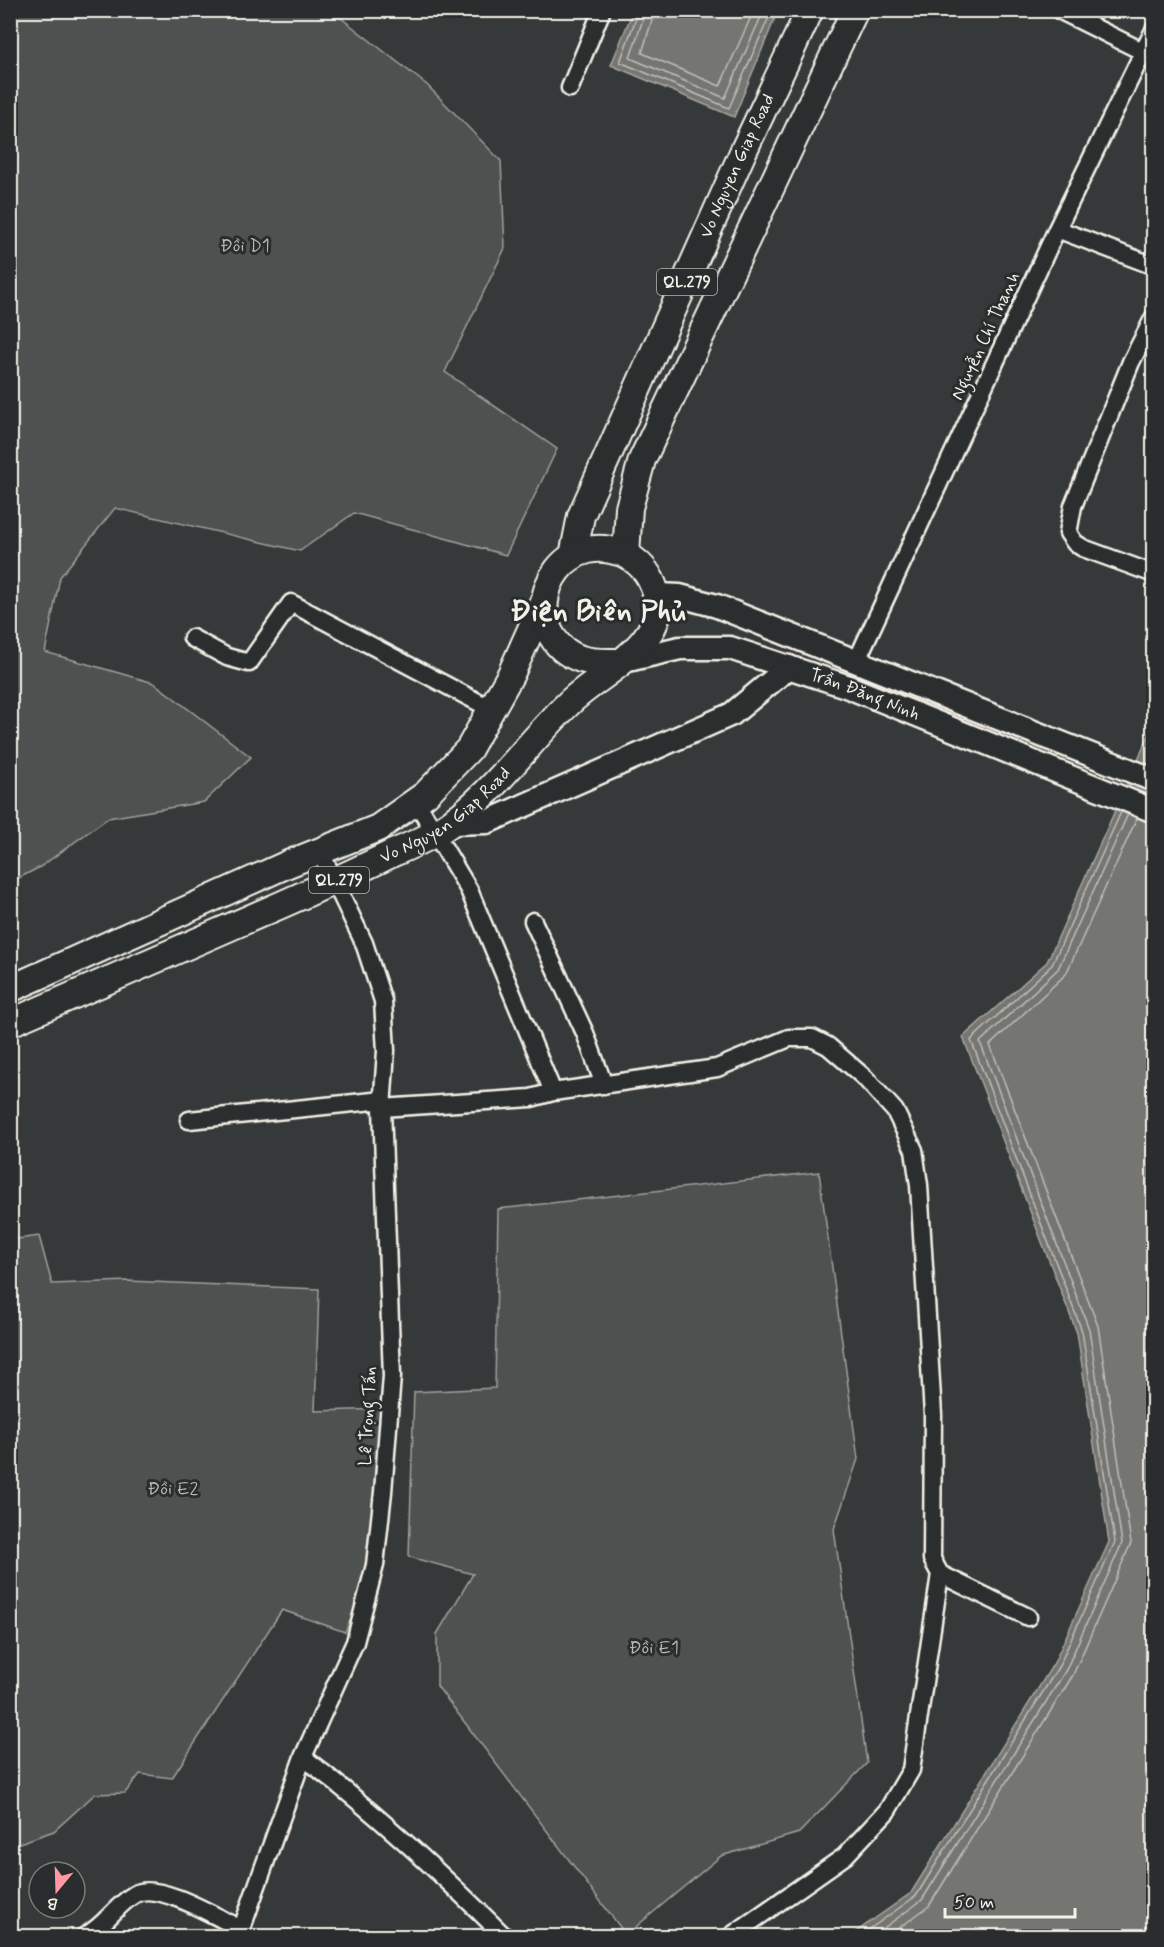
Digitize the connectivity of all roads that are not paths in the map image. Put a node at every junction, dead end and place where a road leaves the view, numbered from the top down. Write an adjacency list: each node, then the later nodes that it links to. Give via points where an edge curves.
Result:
1 (602, 10): 7 (street)
2 (810, 10): 12 (highway, Vo Nguyen Giap Road / QL.279, via 581,516)
3 (855, 10): 11 (highway, QL.279, via 642,460 629,508)
4 (1059, 10): 6 (street)
5 (1154, 30): 6 (street, Nguyễn Chí Thanh)
6 (1148, 55): 8 (street, Nguyễn Chí Thanh)
7 (570, 88)
8 (1057, 229): 9 (street); 17 (street, Nguyễn Chí Thanh)
9 (1154, 266)
10 (1154, 317): 13 (street, via 1131,362 1073,506 1068,533 1083,548)
11 (626, 554): 12 (highway, via 590,549); 14 (highway, via 641,565)
12 (573, 556): 15 (highway, QL.279, via 559,567)
13 (1154, 574)
14 (657, 595): 17 (main road, Trần Đăng Ninh, via 680,596 717,606); 18 (highway, QL.279, via 654,628 644,643)
15 (544, 599): 18 (highway, via 545,618 563,649 579,658); 21 (highway, Vo Nguyen Giap Road / QL.279)
16 (192, 639): 21 (street, via 227,657 249,663 291,603)
17 (856, 660): 20 (main road); 22 (main road, Trần Đăng Ninh)
18 (619, 662): 19 (main road, Trần Đăng Ninh, via 680,648 730,648); 25 (highway, Vo Nguyen Giap Road / QL.279, via 570,702 514,764)
19 (789, 667): 20 (main road, Trần Đăng Ninh); 25 (main road, via 732,714 487,822)
20 (846, 686): 24 (main road, Trần Đăng Ninh)
21 (491, 709): 23 (highway, Vo Nguyen Giap Road / QL.279, via 469,749)
22 (1154, 780)
23 (416, 801): 25 (street); 26 (highway, Vo Nguyen Giap Road / QL.279, via 378,828)
24 (1154, 811)
25 (442, 828): 27 (highway, Vo Nguyen Giap Road / QL.279); 32 (street)
26 (320, 851): 27 (street, Lê Trọng Tấn); 29 (highway, Vo Nguyen Giap Road / QL.279)
27 (336, 881): 30 (highway, Vo Nguyen Giap Road / QL.279); 33 (street, Lê Trọng Tấn, via 364,943 383,1000 386,1051)
28 (533, 921): 31 (street, via 585,1033)
29 (10, 989)
30 (10, 1023)
31 (604, 1085): 32 (street); 35 (street, via 717,1068 789,1038 812,1038 828,1046 865,1078 896,1111 914,1150 919,1185 933,1415 932,1559)
32 (553, 1092): 33 (street, via 531,1098)
33 (382, 1104): 34 (street); 37 (street, Lê Trọng Tấn, via 392,1376 375,1565 355,1642)
34 (189, 1120)
35 (940, 1574): 36 (street); 41 (street, via 911,1770 887,1810 845,1856)
36 (1028, 1617)
37 (303, 1757): 38 (street, Lê Trọng Tấn); 40 (street, via 435,1867)
38 (240, 1933): 39 (street, via 165,1893 148,1890 136,1894)
39 (86, 1936)
40 (504, 1936)
41 (731, 1936)

